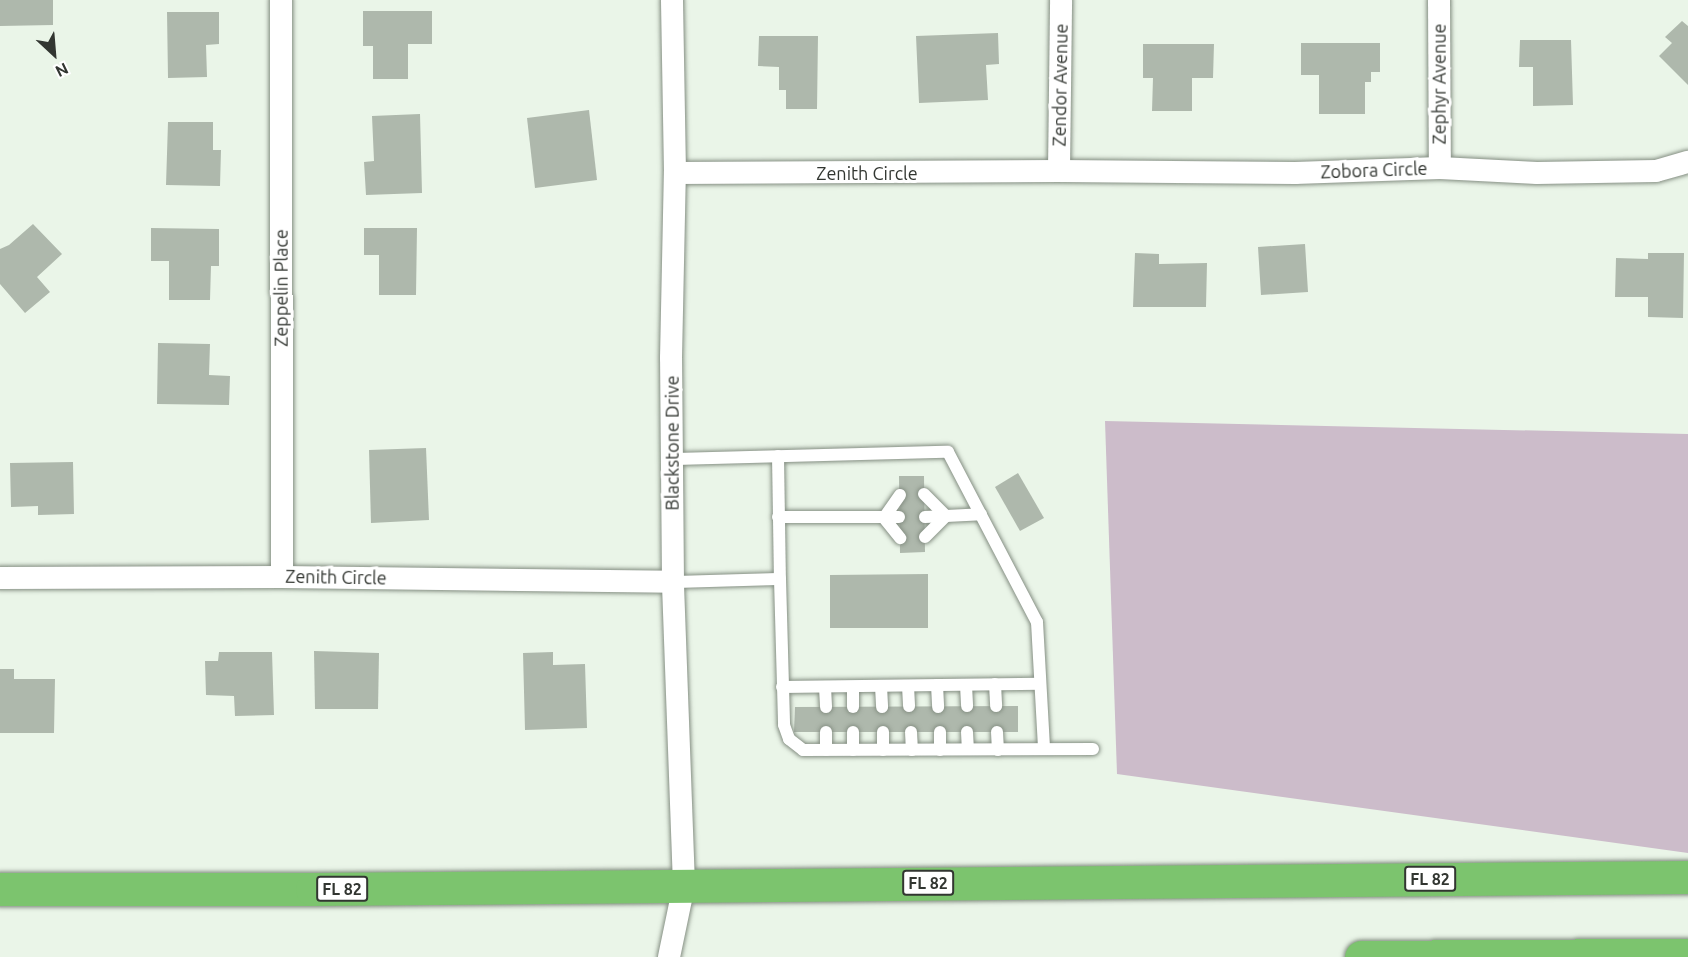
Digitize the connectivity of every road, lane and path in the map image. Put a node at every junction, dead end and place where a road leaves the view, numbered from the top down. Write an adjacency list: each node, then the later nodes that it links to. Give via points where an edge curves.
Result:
1 (281, 0): 21 (street, Zeppelin Place)
2 (672, 0): 8 (street, Blackstone Drive)
3 (1061, 0): 7 (street, Zendor Avenue)
4 (1439, 0): 6 (street, Zephyr Avenue)
5 (1688, 162): 6 (street, Zobora Circle, via 1656,171)
6 (1440, 168): 7 (street, Zobora Circle, via 1295,173)
7 (1059, 171): 8 (street, Zenith Circle)
8 (675, 173): 10 (street, Blackstone Drive)
9 (778, 456): 10 (lane); 13 (lane, via 948,452); 15 (lane)
10 (672, 459): 24 (street, Blackstone Drive)
11 (924, 494): 14 (lane)
12 (900, 495): 18 (lane)
13 (981, 514): 14 (lane); 26 (lane, via 1037,622)
14 (946, 516): 17 (lane); 19 (lane)
15 (778, 517): 18 (lane); 23 (lane)
16 (899, 517): 18 (lane)
17 (925, 517)
18 (884, 518): 20 (lane)
19 (925, 537)
20 (900, 538)
21 (282, 577): 22 (street, Zenith Circle); 24 (street, Zenith Circle)
22 (0, 578)
23 (780, 579): 24 (lane); 31 (lane)
24 (673, 582): 58 (street, Blackstone Drive)
25 (995, 684): 26 (lane); 28 (lane); 36 (lane)
26 (1040, 684): 49 (lane)
27 (937, 685): 28 (lane); 30 (lane); 40 (lane)
28 (966, 685): 35 (lane)
29 (881, 686): 30 (lane); 33 (lane); 39 (lane)
30 (909, 686): 34 (lane)
31 (782, 687): 32 (lane); 51 (lane, via 784,725 789,739 803,750)
32 (825, 687): 33 (lane); 37 (lane)
33 (853, 687): 38 (lane)
34 (909, 706)
35 (967, 706)
36 (996, 706)
37 (826, 707)
38 (853, 707)
39 (882, 707)
40 (938, 707)
41 (826, 732): 51 (lane)
42 (853, 732): 52 (lane)
43 (882, 732): 53 (lane)
44 (911, 732): 54 (lane)
45 (940, 732): 55 (lane)
46 (967, 732): 48 (lane)
47 (997, 732): 56 (lane)
48 (968, 749): 55 (lane); 56 (lane)
49 (1044, 749): 50 (lane); 56 (lane)
50 (1093, 749)
51 (826, 750): 52 (lane)
52 (854, 750): 53 (lane)
53 (883, 750): 54 (lane)
54 (912, 750): 55 (lane)
55 (940, 750)
56 (998, 750)
57 (1688, 877): 58 (highway, FL 82)
58 (684, 885): 59 (highway, FL 82); 61 (street, Blackstone Drive)
59 (0, 889)
60 (1688, 955): 62 (highway)
61 (669, 957)
62 (1361, 957)

